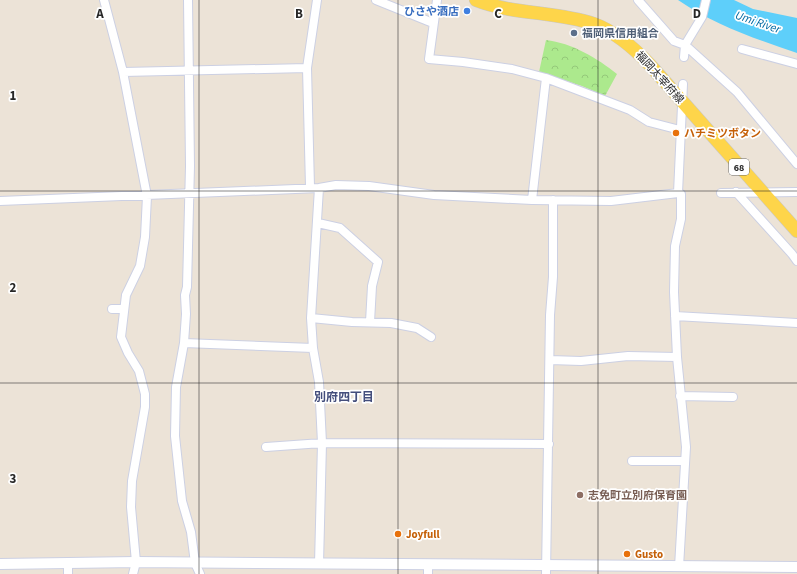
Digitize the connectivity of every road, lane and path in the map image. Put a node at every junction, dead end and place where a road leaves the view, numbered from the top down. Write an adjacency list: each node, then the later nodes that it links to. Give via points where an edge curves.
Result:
1 (104, 0): 16 (street)
2 (188, 0): 15 (street)
3 (317, 0): 14 (street)
4 (376, 0): 9 (street)
5 (437, 0): 9 (street)
6 (476, 0): 19 (main road, 福岡太宰府線 / 68, via 505,8 575,19 615,34 637,52)
7 (638, 0): 10 (street, via 674,40)
8 (706, 0): 10 (street, via 702,17)
9 (433, 23): 17 (street, via 429,59 463,62)
10 (685, 45): 12 (street); 21 (street, via 737,92)
11 (742, 49): 13 (street)
12 (684, 57)
13 (797, 64)
14 (307, 68): 15 (street); 22 (street)
15 (189, 71): 16 (street); 27 (street)
16 (123, 72): 30 (street)
17 (546, 78): 20 (street, via 630,110 649,122); 31 (street)
18 (683, 84): 19 (street)
19 (682, 101): 20 (street); 24 (main road, 福岡太宰府線 / 68)
20 (680, 130): 28 (street)
21 (797, 164)
22 (310, 187): 23 (street); 27 (street)
23 (319, 188): 31 (street, via 336,185 369,186 434,195); 34 (street)
24 (761, 191): 25 (street); 26 (street); 35 (main road, 福岡太宰府線 / 68)
25 (736, 192): 29 (street); 36 (street)
26 (797, 192)
27 (188, 193): 30 (street); 44 (street)
28 (678, 193): 32 (street, via 611,201); 39 (street, via 681,194 681,219 675,246)
29 (721, 193)
30 (147, 196): 33 (street); 38 (street, via 145,237 140,266 126,295)
31 (532, 200): 32 (street)
32 (553, 200): 47 (street)
33 (0, 201)
34 (318, 223): 40 (street); 41 (street, via 340,228 378,262 372,286)
35 (797, 231)
36 (797, 261)
37 (112, 309): 38 (street)
38 (123, 309): 55 (street, via 122,337 128,353 140,371 145,401 132,481 132,522)
39 (675, 316): 42 (street); 46 (street)
40 (311, 318): 41 (street); 45 (street)
41 (370, 322): 43 (street, via 417,328)
42 (797, 323)
43 (431, 337)
44 (184, 342): 45 (street); 57 (street, via 176,388 175,436 182,501 191,532)
45 (313, 348): 50 (street, via 319,382)
46 (677, 357): 47 (street, via 628,356 580,361); 48 (street)
47 (550, 360): 51 (street)
48 (680, 396): 49 (street); 54 (street)
49 (733, 397)
50 (322, 443): 51 (street); 52 (street); 61 (street)
51 (549, 444): 63 (street)
52 (266, 447)
53 (632, 461): 54 (street)
54 (685, 461): 59 (street)
55 (136, 562): 56 (street); 57 (street); 66 (street)
56 (68, 563): 58 (street); 65 (street)
57 (195, 563): 61 (street); 67 (street)
58 (0, 564)
59 (679, 567): 60 (street); 64 (street)
60 (797, 567)
61 (319, 569): 62 (street)
62 (428, 569): 63 (street)
63 (546, 570): 64 (street)
64 (667, 570)
65 (68, 574)
66 (133, 574)
67 (200, 574)

